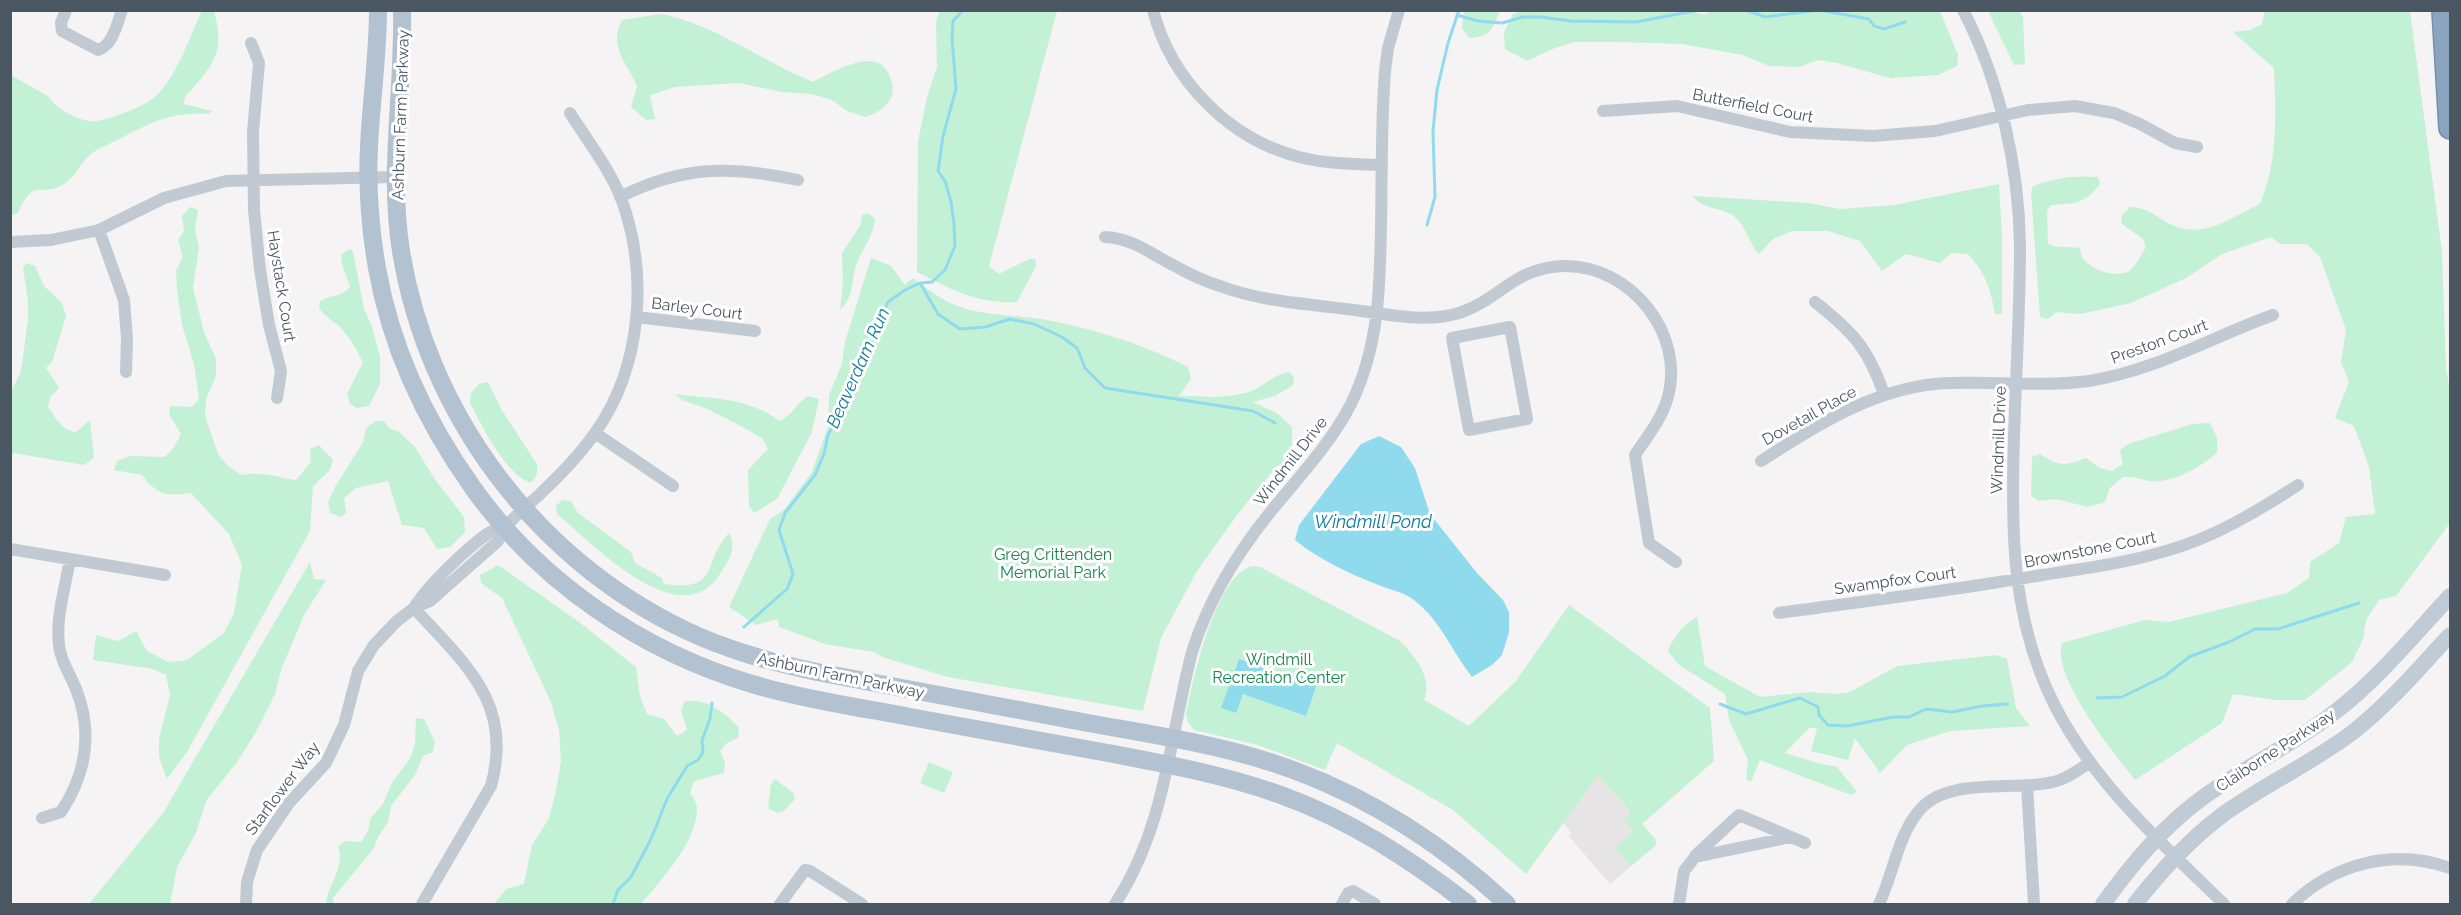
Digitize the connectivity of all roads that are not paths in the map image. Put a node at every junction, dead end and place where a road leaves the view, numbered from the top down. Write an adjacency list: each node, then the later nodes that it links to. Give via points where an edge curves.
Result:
1 (66, 10): 2 (street, via 62,31 98,50 110,41)
2 (122, 10)
3 (378, 10): 16 (main road, Ashburn Farm Parkway)
4 (402, 10): 17 (main road, Ashburn Farm Parkway, via 404,53)
5 (1153, 10): 15 (street, via 1162,38 1187,81 1213,110 1244,133 1299,158)
6 (1399, 10): 15 (street, Windmill Drive, via 1385,70)
7 (1963, 10): 12 (street, Windmill Drive, via 1982,52)
8 (2443, 10): 13 (highway)
9 (251, 43): 18 (street, Haystack Court, via 259,63)
10 (1604, 111): 12 (street, Butterfield Court, via 1677,106 1790,132 1840,136 1912,134)
11 (570, 113): 20 (street, Starflower Way)
12 (2002, 117): 14 (street, Butterfield Court, via 2060,106 2092,108 2140,123 2175,143); 32 (street, Windmill Drive, via 2019,221)
13 (2451, 128)
14 (2197, 147)
15 (1382, 165): 25 (street, Windmill Drive)
16 (368, 177): 17 (street); 18 (street); 40 (main road, Ashburn Farm Parkway, via 381,286 411,381 460,470)
17 (394, 177): 39 (main road, Ashburn Farm Parkway, via 406,274 435,369 463,425)
18 (252, 179): 21 (street, via 181,192); 34 (street, Haystack Court, via 260,270 281,370)
19 (798, 180): 20 (street, via 711,170 667,178)
20 (620, 197): 28 (street, Starflower Way, via 635,260)
21 (99, 230): 23 (street, via 51,240); 31 (street, via 124,300)
22 (1105, 237): 25 (street, via 1136,244 1199,278 1242,293)
23 (10, 242)
24 (1815, 302): 33 (street, via 1859,342)
25 (1378, 313): 27 (street); 50 (street, Windmill Drive, via 1365,370 1342,420 1243,549 1215,593 1192,652)
26 (2273, 315): 32 (street, Preston Court, via 2121,375)
27 (1448, 316): 30 (street); 43 (street, via 1478,305 1520,277 1548,267 1566,266 1600,273 1629,288 1642,301 1663,333 1670,376 1663,410 1635,455 1649,543)
28 (636, 317): 29 (street, Barley Court); 35 (street, Starflower Way, via 625,372)
29 (754, 331)
30 (1452, 338): 30 (street, via 1510,327 1527,418 1469,430)
31 (126, 372)
32 (2016, 384): 33 (street, Dovetail Place, via 1946,383); 45 (street, Windmill Drive)
33 (1884, 394): 36 (street, Dovetail Place, via 1844,411)
34 (277, 399)
35 (595, 433): 38 (street); 39 (street, Starflower Way)
36 (1761, 461)
37 (2298, 485): 45 (street, Brownstone Court, via 2222,530 2171,550)
38 (673, 486)
39 (524, 509): 40 (street, Starflower Way); 50 (main road, Ashburn Farm Parkway, via 572,556 617,590 675,625 739,652 817,672)
40 (504, 527): 47 (street, Starflower Way, via 488,533 422,594); 52 (main road, Ashburn Farm Parkway, via 548,571 595,608 681,658 730,677 815,699)
41 (10, 549): 42 (street)
42 (70, 560): 44 (street); 54 (street, via 58,634 65,667 82,705 85,758 61,812)
43 (1676, 562)
44 (165, 575)
45 (2016, 579): 48 (street, Swampfox Court); 51 (street, Windmill Drive, via 2043,679 2068,731)
46 (2451, 597): 56 (main road, Claiborne Parkway, via 2336,711 2286,747 2204,796)
47 (414, 608): 61 (street, Starflower Way, via 366,657 355,679 344,725 326,763 289,803 257,850 247,882); 62 (street, via 479,681 497,737 491,786)
48 (1779, 613)
49 (2451, 635): 58 (main road, Claiborne Parkway, via 2354,731 2302,768 2221,816)
50 (1173, 739): 52 (street, Windmill Drive); 69 (main road, Ashburn Farm Parkway, via 1274,764 1349,794 1430,841)
51 (2090, 763): 53 (street, via 2055,782); 56 (street, Windmill Drive)
52 (1168, 764): 65 (street, Windmill Drive, via 1153,829 1128,885); 68 (main road, Ashburn Farm Parkway, via 1255,786 1326,813 1403,856)
53 (2027, 785): 71 (street, via 1953,791 1919,810 1907,830); 72 (street)
54 (42, 818)
55 (1791, 837): 57 (street); 59 (street); 59 (street, via 1739,815)
56 (2157, 837): 58 (street, Windmill Drive); 73 (main road, Claiborne Parkway)
57 (1805, 843)
58 (2176, 856): 74 (main road, Claiborne Parkway); 75 (street, Windmill Drive)
59 (1695, 857): 70 (street, via 1684,871)
60 (2451, 868): 76 (street, via 2404,859 2367,862 2332,875)
61 (246, 904)
62 (423, 904)
63 (780, 904): 64 (street, via 805,870)
64 (862, 904)
65 (1115, 904)
66 (1342, 904): 67 (street, via 1353,891)
67 (1375, 904)
68 (1468, 904)
69 (1507, 904)
70 (1678, 904)
71 (1879, 904)
72 (2034, 904)
73 (2103, 904)
74 (2135, 904)
75 (2224, 904)
76 (2292, 904)

